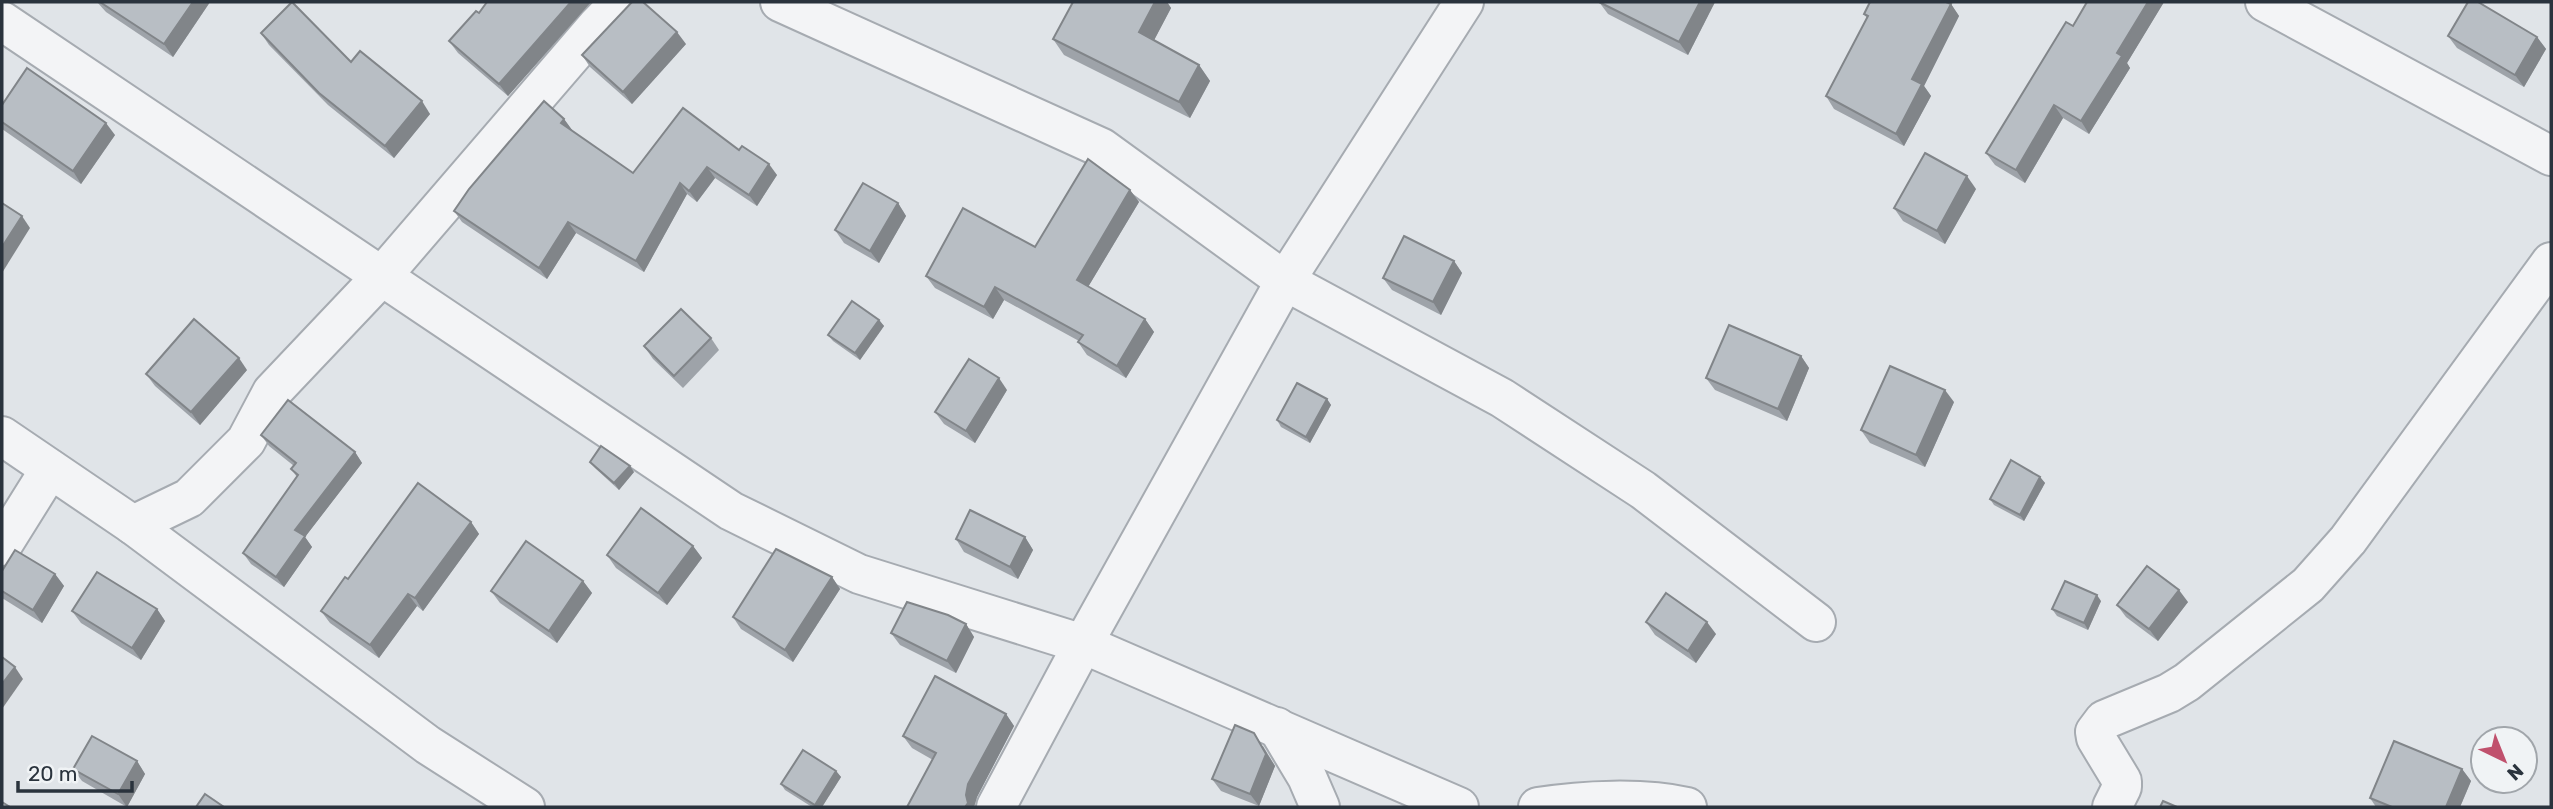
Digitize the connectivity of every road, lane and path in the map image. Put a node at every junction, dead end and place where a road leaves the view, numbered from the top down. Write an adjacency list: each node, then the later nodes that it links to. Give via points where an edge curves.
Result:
1 (620, 2): 8 (street)
2 (780, 2): 9 (street, via 1102,148)
3 (1464, 2): 9 (street)
4 (2265, 2): 6 (street)
5 (2, 21): 8 (street)
6 (2551, 156)
7 (2551, 262): 23 (street, via 2348,540 2308,585 2187,682 2101,722 2096,738 2123,787)
8 (381, 276): 12 (street, via 272,392 246,441 189,498); 15 (street, via 731,511 859,574)
9 (1285, 281): 14 (street, via 1502,398 1643,490); 15 (street)
10 (2, 436): 11 (street)
11 (50, 469): 12 (street); 13 (street)
12 (132, 525): 17 (street, via 428,746)
13 (2, 546)
14 (1816, 622)
15 (1083, 644): 16 (street); 18 (street)
16 (1277, 727): 19 (street); 20 (street)
17 (525, 807)
18 (996, 807)
19 (1320, 807)
20 (1459, 807)
21 (1538, 807): 22 (street, via 1619,801)
22 (1687, 807)
23 (2112, 807)

